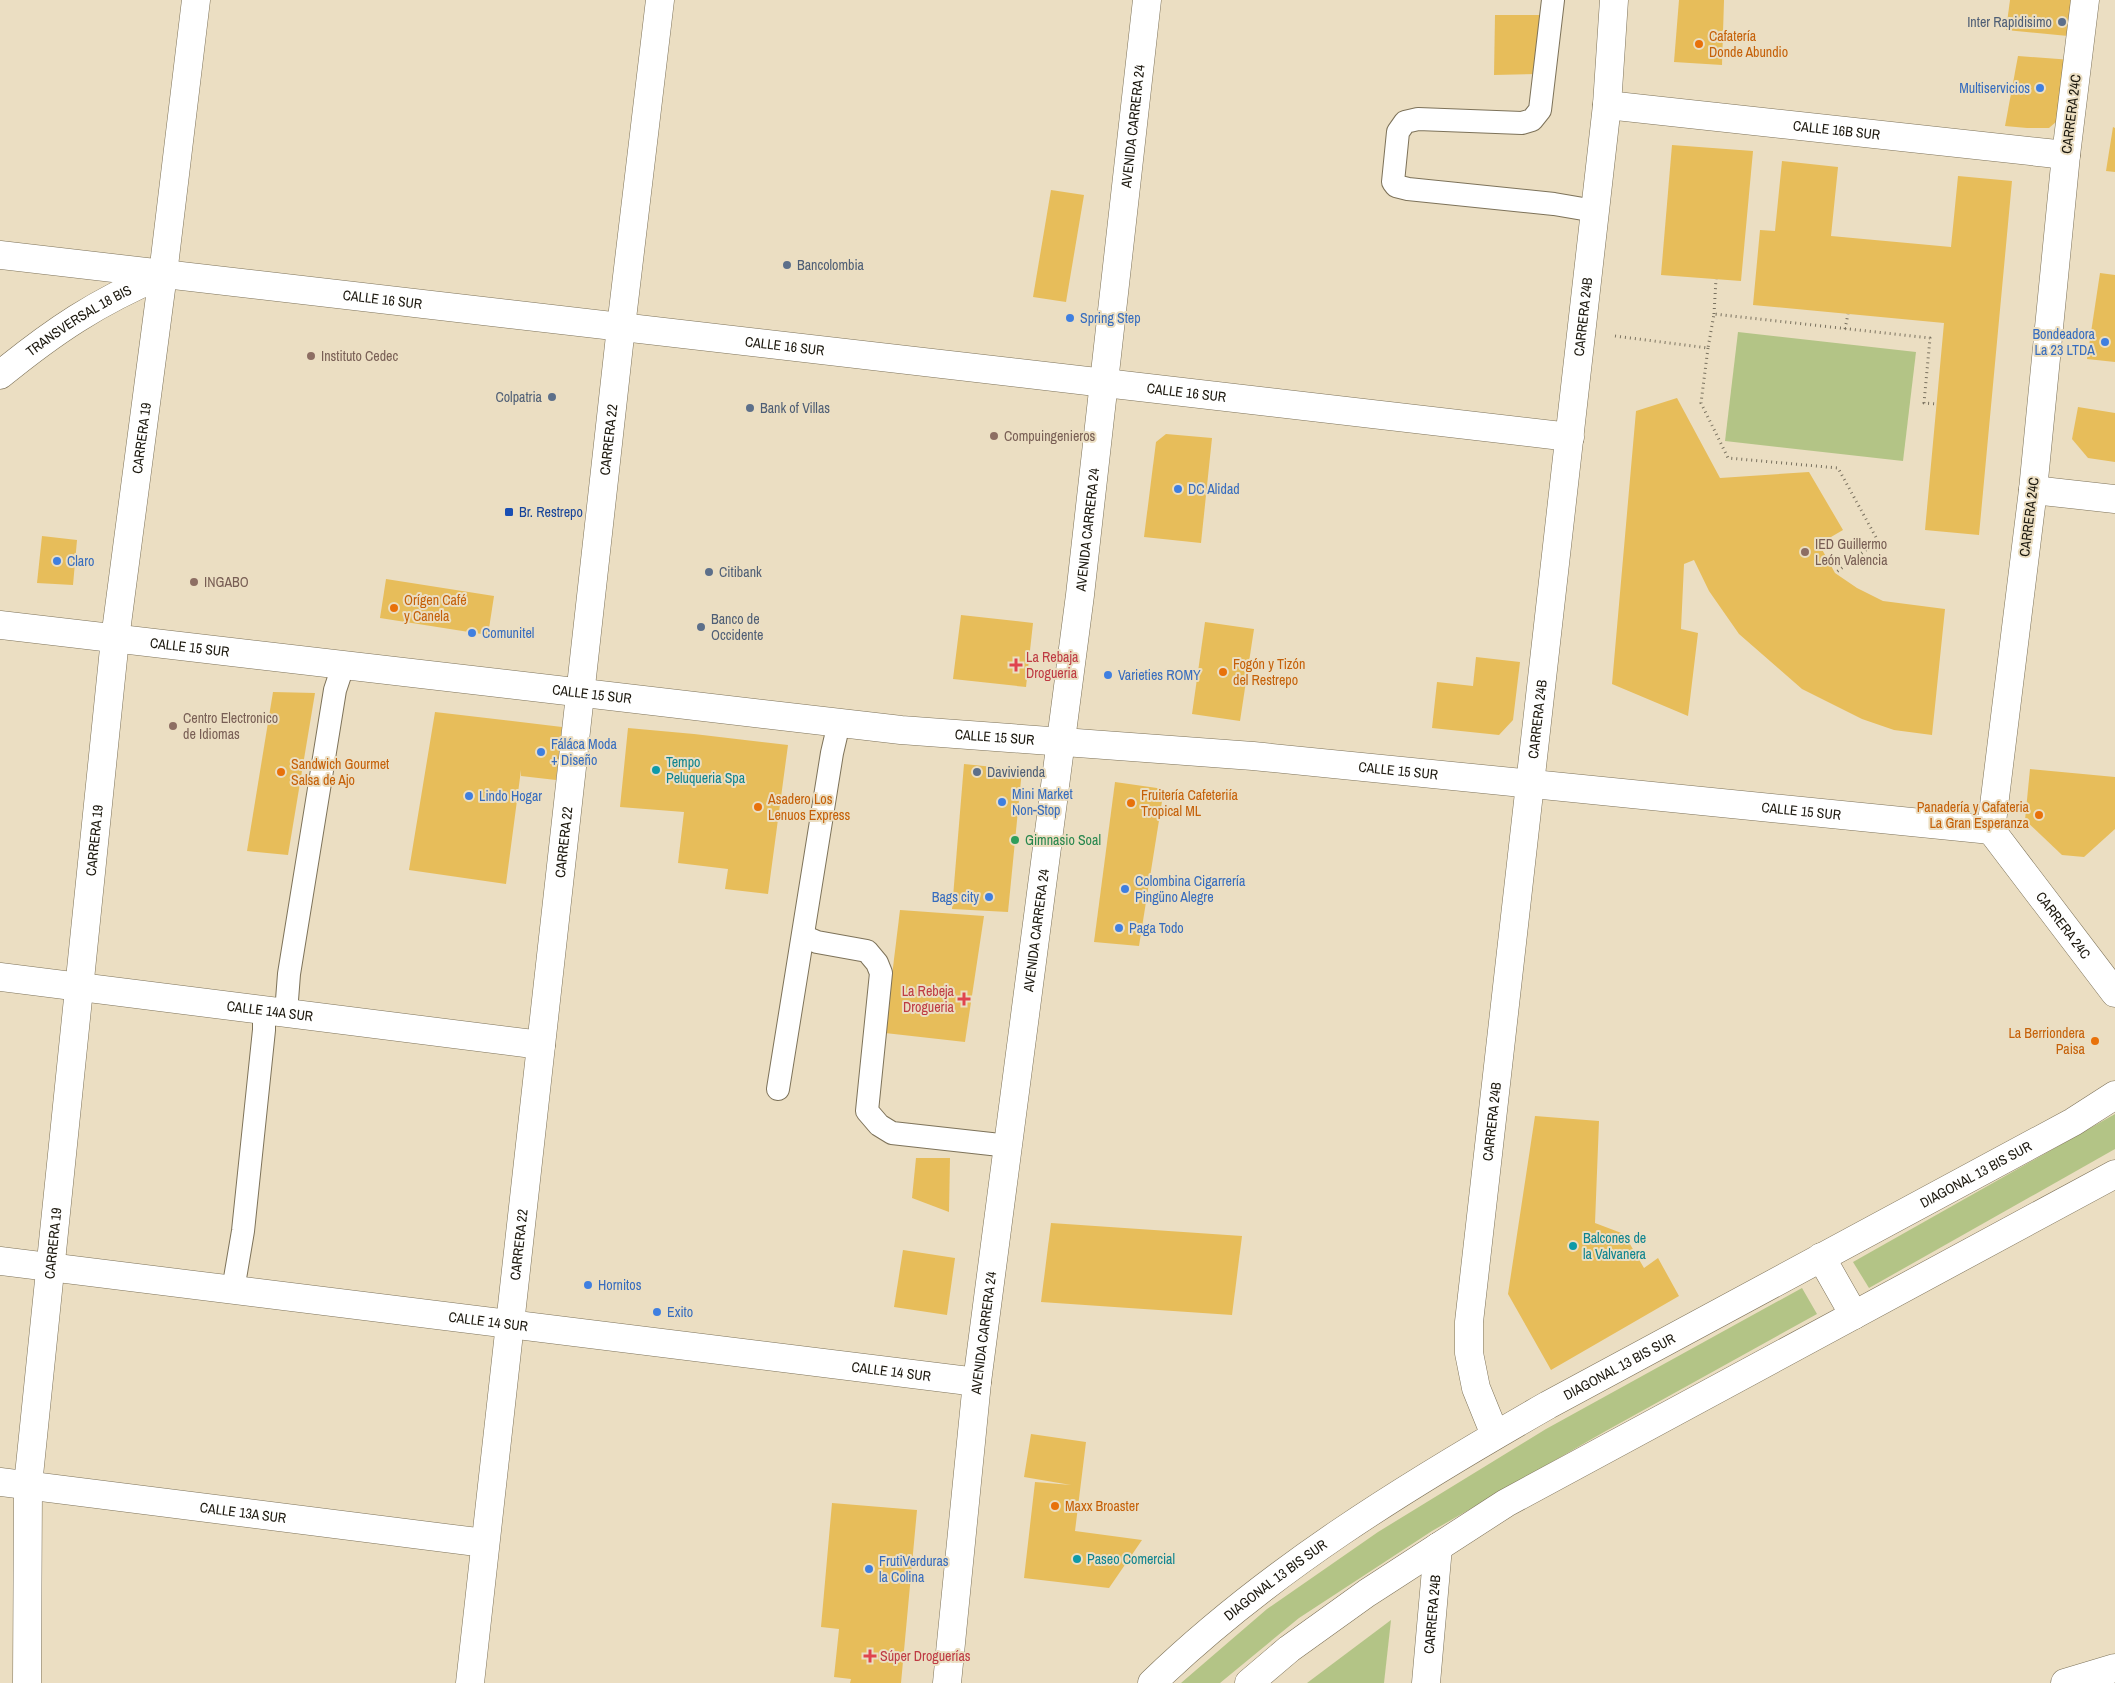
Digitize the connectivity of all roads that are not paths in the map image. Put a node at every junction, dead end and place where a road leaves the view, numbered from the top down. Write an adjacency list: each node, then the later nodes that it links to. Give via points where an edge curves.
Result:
1 (196, 0): 11 (street, CARRERA 19)
2 (660, 0): 12 (street, CARRERA 22)
3 (1147, 0): 14 (street, AVENIDA CARRERA 24)
4 (1553, 0): 9 (lane, via 1540,110 1532,120 1522,123 1418,119 1406,122 1398,132 1393,182 1408,190)
5 (1614, 0): 7 (street, CARRERA 24B)
6 (2085, 0): 8 (street, CARRERA 24C)
7 (1607, 105): 8 (street, CALLE 16B SUR); 9 (street, CARRERA 24B)
8 (2066, 155): 16 (street, CARRERA 24C)
9 (1595, 211): 15 (street, CARRERA 24B)
10 (0, 256): 11 (street, CALLE 16 SUR)
11 (164, 274): 12 (street, CALLE 16 SUR); 13 (street, TRANSVERSAL 18 BIS, via 121,292 69,322); 19 (street, CARRERA 19)
12 (621, 327): 14 (street, CALLE 16 SUR); 21 (street, CARRERA 22)
13 (0, 375)
14 (1105, 383): 15 (street, CALLE 16 SUR); 23 (street, AVENIDA CARRERA 24)
15 (1570, 437): 24 (street, CARRERA 24B)
16 (2033, 490): 17 (street); 25 (street, CARRERA 24C)
17 (2115, 499)
18 (0, 625): 19 (street, CALLE 15 SUR)
19 (115, 639): 20 (street, CALLE 15 SUR); 28 (street, CARRERA 19)
20 (343, 666): 21 (street, CALLE 15 SUR); 30 (lane, via 335,690 289,974)
21 (580, 693): 22 (street, CALLE 15 SUR); 31 (street, CARRERA 22)
22 (839, 723): 23 (street, CALLE 15 SUR); 26 (lane)
23 (1062, 742): 24 (street, CALLE 15 SUR, via 1253,756); 34 (street, AVENIDA CARRERA 24)
24 (1530, 784): 25 (street, CALLE 15 SUR); 43 (street, CARRERA 24B, via 1469,1322 1469,1353 1476,1388)
25 (1991, 830): 29 (street, CARRERA 24C)
26 (803, 936): 32 (lane); 34 (lane, via 817,942 867,951 877,963 881,973 867,1111 879,1125 892,1133)
27 (0, 977): 28 (street, CALLE 14A SUR)
28 (80, 987): 30 (street, CALLE 14A SUR); 38 (street, CARRERA 19)
29 (2115, 993)
30 (275, 1012): 31 (street, CALLE 14A SUR); 39 (lane, via 264,1030 243,1231)
31 (541, 1045): 41 (street, CARRERA 22)
32 (778, 1089)
33 (2115, 1095): 36 (street, DIAGONAL 13 BIS SUR, via 2073,1122)
34 (1008, 1146): 42 (street, AVENIDA CARRERA 24)
35 (2115, 1174): 40 (street)
36 (1821, 1257): 40 (street); 43 (street, DIAGONAL 13 BIS SUR)
37 (0, 1261): 38 (street, CALLE 14 SUR)
38 (51, 1267): 39 (street, CALLE 14 SUR); 45 (street, CARRERA 19)
39 (233, 1290): 41 (street, CALLE 14 SUR)
40 (1854, 1315): 47 (street, via 1506,1503)
41 (510, 1324): 42 (street, CALLE 14 SUR); 46 (street, CARRERA 22)
42 (977, 1382): 51 (street, AVENIDA CARRERA 24)
43 (1495, 1435): 52 (street, DIAGONAL 13 BIS SUR, via 1314,1550 1194,1642)
44 (0, 1482): 45 (street, CALLE 13A SUR)
45 (28, 1485): 46 (street, CALLE 13A SUR); 49 (street, CARRERA 19)
46 (485, 1542): 50 (street, CARRERA 22)
47 (1438, 1547): 53 (street, via 1367,1593); 54 (street, CARRERA 24B)
48 (2115, 1668): 55 (street)
49 (26, 1683)
50 (470, 1683)
51 (947, 1683)
52 (1152, 1683)
53 (1248, 1683)
54 (1426, 1683)
55 (2065, 1683)

